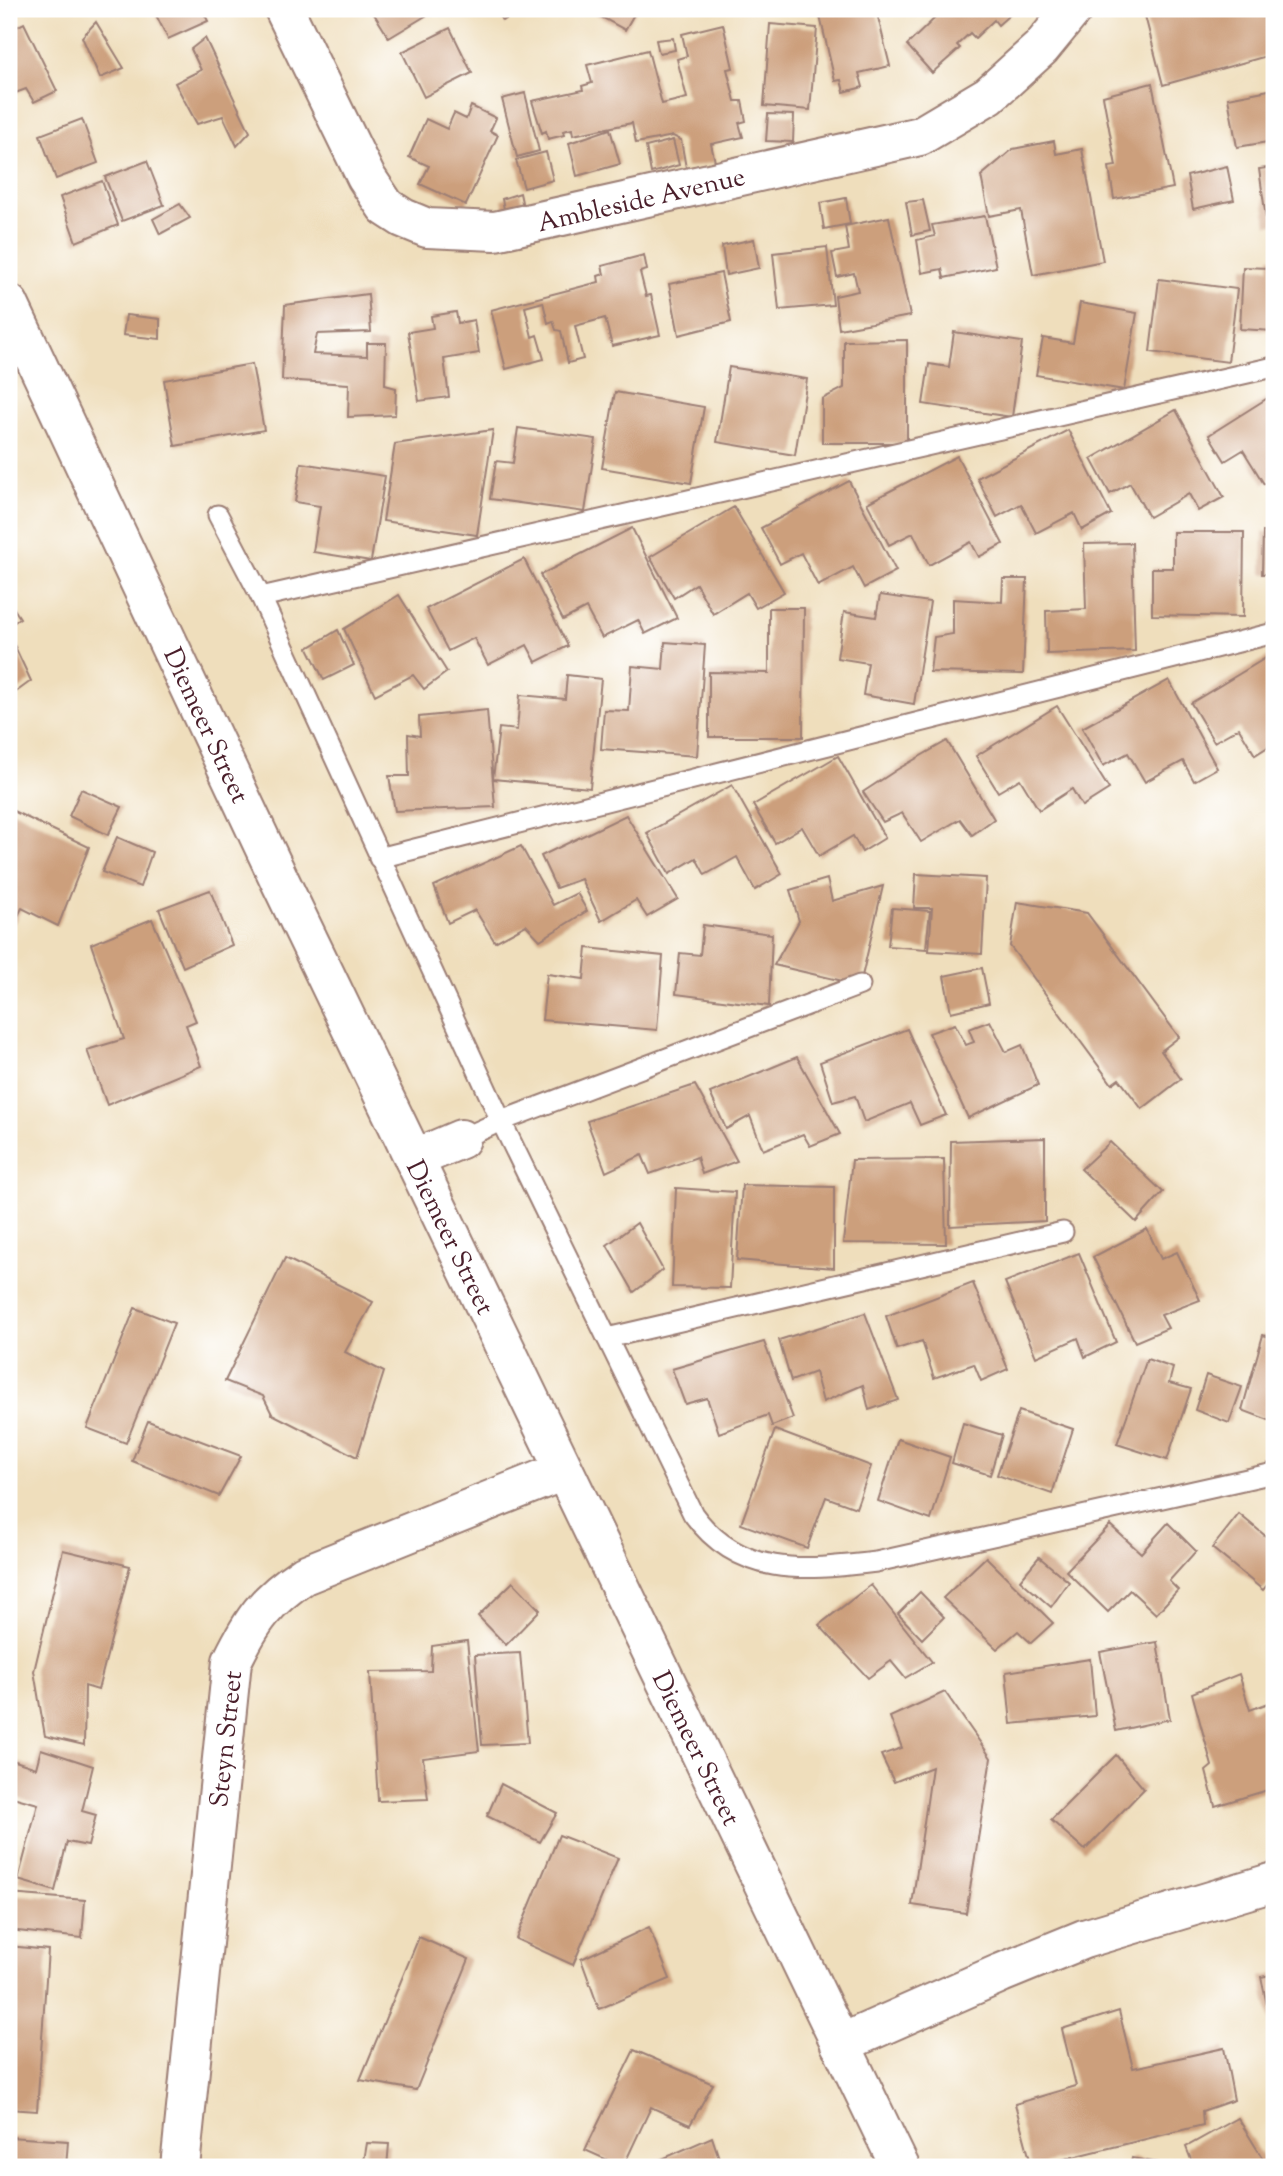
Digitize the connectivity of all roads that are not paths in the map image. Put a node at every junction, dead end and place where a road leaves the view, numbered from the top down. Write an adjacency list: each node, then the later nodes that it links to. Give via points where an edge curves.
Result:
1 (284, 9): 2 (street, Ambleside Avenue, via 366,177 386,207 427,228 495,231 920,136 989,95 1041,48)
2 (1073, 9)
3 (9, 304): 12 (street, Diemeer Street)
4 (1274, 367): 6 (lane)
5 (218, 516): 6 (lane)
6 (261, 597): 8 (lane)
7 (1274, 633): 8 (lane)
8 (379, 858): 10 (lane)
9 (860, 985): 10 (lane)
10 (501, 1121): 11 (lane); 14 (lane)
11 (461, 1139): 12 (street)
12 (414, 1159): 15 (street, Diemeer Street)
13 (1063, 1232): 14 (lane)
14 (607, 1338): 16 (lane, via 705,1531 752,1559 786,1567 876,1562)
15 (563, 1471): 18 (street, Diemeer Street); 19 (street, Steyn Street, via 304,1575 277,1593 248,1626 232,1661)
16 (1274, 1473)
17 (1274, 1882): 18 (street, via 1084,1939)
18 (839, 2044): 20 (street, Diemeer Street)
19 (180, 2167)
20 (900, 2167)

